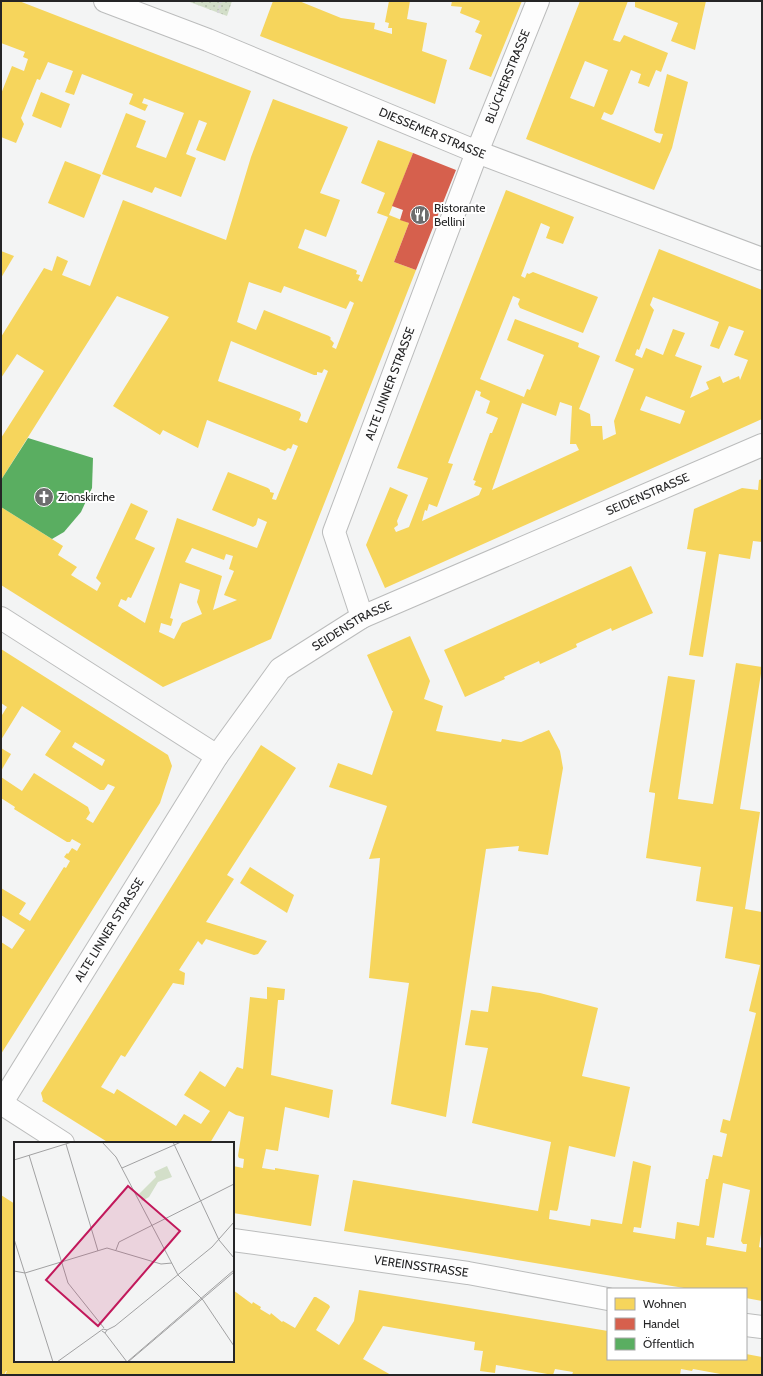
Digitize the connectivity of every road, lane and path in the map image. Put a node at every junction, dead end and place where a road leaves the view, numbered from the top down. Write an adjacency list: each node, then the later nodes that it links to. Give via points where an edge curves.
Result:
1 (105, 1): 3 (street, DIESSEMER STRASSE, via 208,40)
2 (538, 1): 3 (street, BLÜCHERSTRASSE)
3 (477, 152): 4 (street, DIESSEMER STRASSE); 6 (street, ALTE LINNER STRASSE, via 334,532)
4 (762, 259)
5 (762, 445): 6 (street, SEIDENSTRASSE)
6 (362, 617): 8 (street, SEIDENSTRASSE, via 280,669)
7 (1, 618): 8 (street)
8 (217, 756): 9 (street, ALTE LINNER STRASSE)
9 (1, 1104): 10 (street)
10 (61, 1142)
11 (234, 1240): 12 (street, VEREINSSTRASSE, via 468,1272)
12 (607, 1299)
13 (747, 1324): 14 (street)
14 (762, 1328)

